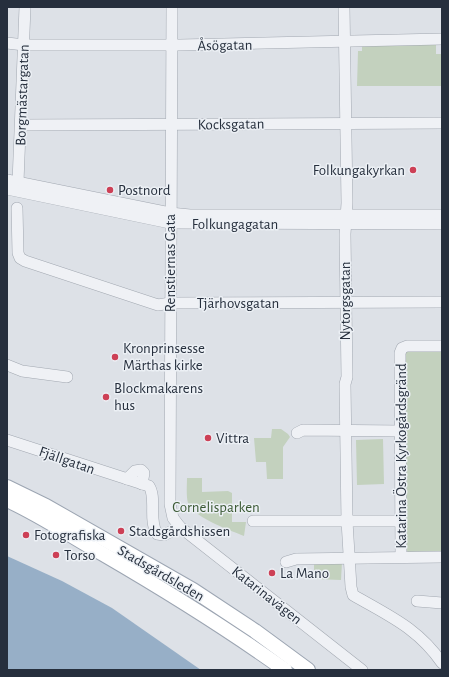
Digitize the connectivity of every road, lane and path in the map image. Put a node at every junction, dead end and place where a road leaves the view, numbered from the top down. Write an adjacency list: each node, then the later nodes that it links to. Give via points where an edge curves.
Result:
1 (25, 7): 7 (street, Borgmästargatan)
2 (172, 7): 8 (street, Renstiernas Gata)
3 (344, 7): 5 (street, Nytorgsgatan)
4 (442, 39): 5 (street, Åsögatan)
5 (344, 40): 8 (street, Åsögatan); 9 (street, Nytorgsgatan)
6 (7, 43): 7 (street, Åsögatan)
7 (24, 45): 8 (street, Åsögatan); 11 (street, Borgmästargatan)
8 (171, 45): 12 (street, Renstiernas Gata)
9 (346, 123): 10 (street, Kocksgatan); 12 (street, Kocksgatan); 18 (street, Nytorgsgatan)
10 (442, 123)
11 (21, 125): 12 (street, Kocksgatan); 13 (street, Borgmästargatan)
12 (170, 125): 17 (street, Renstiernas Gata)
13 (12, 181): 17 (street, Folkungagatan)
14 (7, 189): 17 (street, Folkungagatan)
15 (17, 208): 20 (street, Tjärhovsgatan, via 20,258 158,305)
16 (442, 215): 18 (street, Folkungagatan)
17 (170, 218): 18 (street, Folkungagatan); 20 (street, Renstiernas Gata)
18 (346, 219): 19 (street, Folkungagatan); 22 (street, Nytorgsgatan)
19 (442, 224)
20 (170, 302): 22 (street, Tjärhovsgatan); 32 (street, Renstiernas Gata, via 170,504)
21 (442, 302): 22 (street, Tjärhovsgatan)
22 (345, 303): 26 (street, Nytorgsgatan)
23 (442, 346): 27 (street, Katarina Östra Kyrkogårdsgränd, via 402,348)
24 (7, 365): 25 (street, via 22,371)
25 (67, 377)
26 (347, 430): 27 (street); 28 (street, via 303,430); 34 (street, Nytorgsgatan)
27 (401, 431): 35 (street, Katarina Östra Kyrkogårdsgränd)
28 (297, 433)
29 (7, 440): 36 (street, Fjällgatan, via 127,479 135,471 141,470 145,477 142,484 151,489 152,519 156,534 164,535)
30 (7, 487): 37 (main road, Stadsgårdsleden, via 46,506)
31 (7, 500): 37 (main road, Stadsgårdsleden)
32 (173, 518): 36 (street, Katarinavägen)
33 (253, 521): 34 (street)
34 (347, 521): 35 (street); 40 (street, Nytorgsgatan)
35 (400, 521): 39 (street, Katarina Östra Kyrkogårdsgränd)
36 (180, 527): 47 (street, Katarinavägen)
37 (98, 544): 45 (main road, Stadsgårdsleden); 46 (main road, Stadsgårdsleden, via 193,590)
38 (442, 557): 39 (street)
39 (401, 558): 40 (street)
40 (350, 559): 41 (street, via 296,559); 44 (street, Nytorgsgatan, via 353,595 407,626 430,646)
41 (286, 562)
42 (417, 601): 43 (street)
43 (442, 603)
44 (442, 663)
45 (285, 670)
46 (308, 670)
47 (362, 670)

